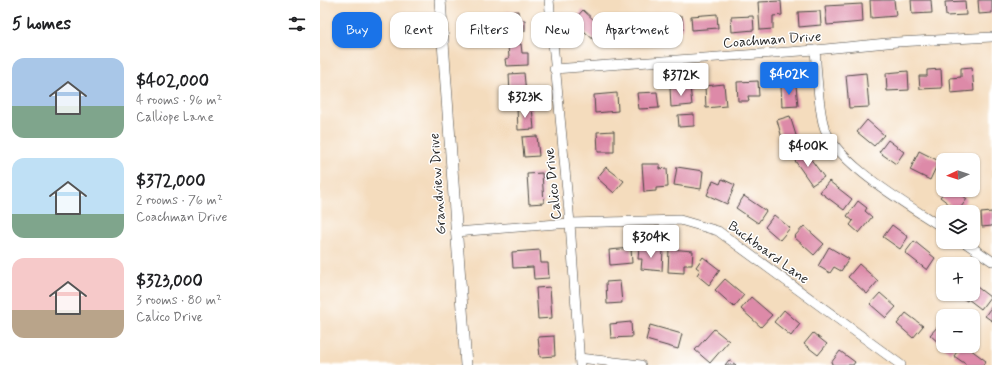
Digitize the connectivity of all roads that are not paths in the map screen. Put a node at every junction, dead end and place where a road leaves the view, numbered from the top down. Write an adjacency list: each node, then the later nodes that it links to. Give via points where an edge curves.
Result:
1 (440, 0): 8 (street, Grandview Drive)
2 (549, 0): 5 (street, Calico Drive)
3 (992, 37): 4 (street, Coachman Drive)
4 (815, 50): 5 (street, Coachman Drive); 7 (street, via 823,124 830,141 866,177)
5 (554, 69): 6 (street, Calico Drive)
6 (570, 223): 8 (street, Buckboard Lane); 11 (street, Calico Drive); 14 (street, Buckboard Lane, via 680,220 718,231)
7 (936, 223)
8 (456, 232): 12 (street, Grandview Drive)
9 (974, 249): 10 (street)
10 (992, 261)
11 (579, 362): 13 (street)
12 (466, 365)
13 (641, 365)
14 (901, 365)

